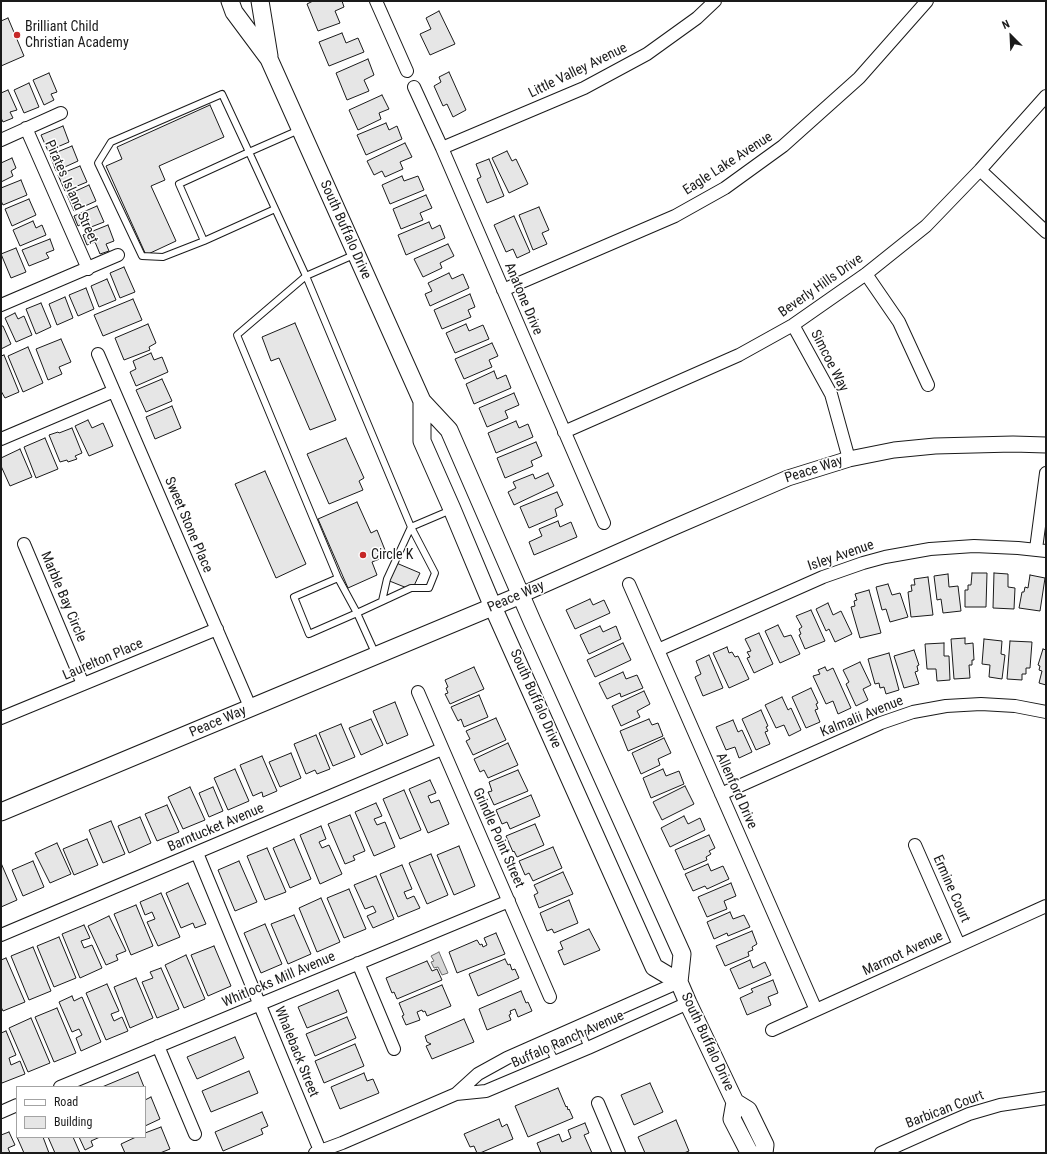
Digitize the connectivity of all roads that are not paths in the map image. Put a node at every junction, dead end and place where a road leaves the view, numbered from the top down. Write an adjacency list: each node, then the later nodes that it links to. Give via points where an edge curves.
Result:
1 (230, 1): 6 (main road, South Buffalo Drive, via 234,12)
2 (260, 1): 6 (main road, South Buffalo Drive)
3 (715, 1): 14 (street, Little Valley Avenue, via 697,18 647,54 584,88)
4 (926, 1): 25 (street, Eagle Lake Avenue, via 859,78 783,146 725,188 675,216)
5 (381, 3): 7 (street)
6 (269, 58): 12 (main road, South Buffalo Drive)
7 (407, 71)
8 (414, 87): 14 (street, Anatone Drive)
9 (1046, 96): 16 (street, Beverly Hills Drive)
10 (61, 113): 11 (street)
11 (26, 128): 13 (street); 22 (street, Pirates Island Street)
12 (301, 129): 15 (lane); 20 (main road, South Buffalo Drive)
13 (1, 140)
14 (442, 148): 25 (street, Anatone Drive)
15 (249, 152): 17 (lane); 19 (lane, via 179,184); 19 (lane, via 222,94 112,142 98,163 142,256 163,257)
16 (980, 170): 18 (street); 23 (street, Beverly Hills Drive, via 926,226)
17 (275, 209): 19 (lane); 24 (lane)
18 (1046, 232)
19 (204, 241)
20 (356, 254): 24 (lane); 31 (main road, South Buffalo Drive)
21 (118, 255): 22 (street)
22 (88, 268): 26 (street)
23 (866, 274): 27 (street, Beverly Hills Drive); 29 (street, via 899,322)
24 (306, 276): 39 (lane); 42 (lane, via 237,335)
25 (503, 290): 32 (street, Anatone Drive)
26 (1, 305)
27 (793, 325): 32 (street, Beverly Hills Drive, via 740,355); 35 (street, Simcoe Way, via 831,394)
28 (98, 354): 30 (street, Sweet Stone Place)
29 (928, 385)
30 (114, 391): 33 (street); 48 (street, Sweet Stone Place)
31 (422, 401): 37 (main road, South Buffalo Drive, via 422,441); 44 (main road, South Buffalo Drive, via 449,430)
32 (564, 432): 38 (street, Anatone Drive)
33 (1, 439)
34 (1046, 445): 35 (street, Peace Way, via 935,446 894,450)
35 (849, 459): 44 (street, Peace Way, via 788,478)
36 (1046, 473): 41 (street)
37 (452, 509): 39 (lane); 46 (main road, South Buffalo Drive)
38 (604, 524)
39 (411, 527): 45 (lane, via 386,579); 45 (lane, via 435,572 433,578 429,588 411,588)
40 (24, 544): 51 (street, Marble Bay Circle)
41 (1041, 550): 49 (street, Isley Avenue, via 998,546 951,548 908,553 864,563 823,577)
42 (338, 578): 47 (lane); 47 (lane, via 294,598 310,634)
43 (629, 584): 49 (street, Allenford Drive)
44 (521, 595): 46 (main road, Peace Way); 66 (main road, South Buffalo Drive, via 682,954)
45 (382, 601): 47 (lane)
46 (493, 607): 50 (main road, Peace Way); 66 (main road, South Buffalo Drive, via 654,967)
47 (357, 613): 50 (lane)
48 (217, 629): 51 (street, Laurelton Place); 53 (street, Sweet Stone Place)
49 (658, 650): 57 (street, Allenford Drive)
50 (376, 656): 53 (main road, Peace Way)
51 (83, 684): 55 (street, Laurelton Place)
52 (418, 692): 56 (street, Grindle Point Street)
53 (251, 708): 58 (main road, Peace Way)
54 (1046, 712): 57 (street, Kalmalii Avenue, via 1015,706 964,704 913,712 881,723)
55 (1, 718)
56 (442, 749): 60 (street, Barntucket Avenue); 61 (street, Grindle Point Street)
57 (721, 794): 70 (street, Allenford Drive)
58 (1, 812)
59 (915, 846): 64 (street, Ermine Court)
60 (197, 853): 63 (street, Barntucket Avenue); 69 (street, Whaleback Street)
61 (509, 900): 65 (street, Whitlocks Mill Avenue); 67 (street, Grindle Point Street)
62 (1046, 906): 64 (street, Marmot Avenue)
63 (1, 935)
64 (959, 945): 70 (street, Marmot Avenue)
65 (358, 963): 69 (street, Whitlocks Mill Avenue); 76 (street)
66 (678, 982): 68 (main road, South Buffalo Drive); 71 (street, Buffalo Ranch Avenue)
67 (550, 997)
68 (688, 1003): 75 (street, Buffalo Ranch Avenue); 81 (main road, South Buffalo Drive)
69 (260, 1004): 74 (street, Whitlocks Mill Avenue); 86 (street, Whaleback Street)
70 (816, 1010): 72 (street, Marmot Avenue)
71 (579, 1026): 73 (street, Buffalo Ranch Avenue); 75 (lane)
72 (772, 1030)
73 (545, 1041): 77 (lane); 79 (street, Buffalo Ranch Avenue, via 478,1074)
74 (158, 1046): 78 (street, Whitlocks Mill Avenue); 85 (street)
75 (588, 1048): 77 (street, Buffalo Ranch Avenue)
76 (394, 1049)
77 (556, 1062): 79 (street, Buffalo Ranch Avenue, via 486,1091)
78 (62, 1086)
79 (456, 1094): 86 (street, Buffalo Ranch Avenue)
80 (1046, 1098): 90 (street, Barbican Court, via 1000,1105 969,1114)
81 (735, 1102): 88 (main road, South Buffalo Drive, via 732,1119); 89 (main road, South Buffalo Drive, via 748,1110 765,1144)
82 (598, 1103): 87 (street)
83 (16, 1105): 84 (street)
84 (1, 1112)
85 (195, 1134)
86 (319, 1152)
87 (619, 1153)
88 (751, 1153)
89 (764, 1153)
90 (881, 1153)

